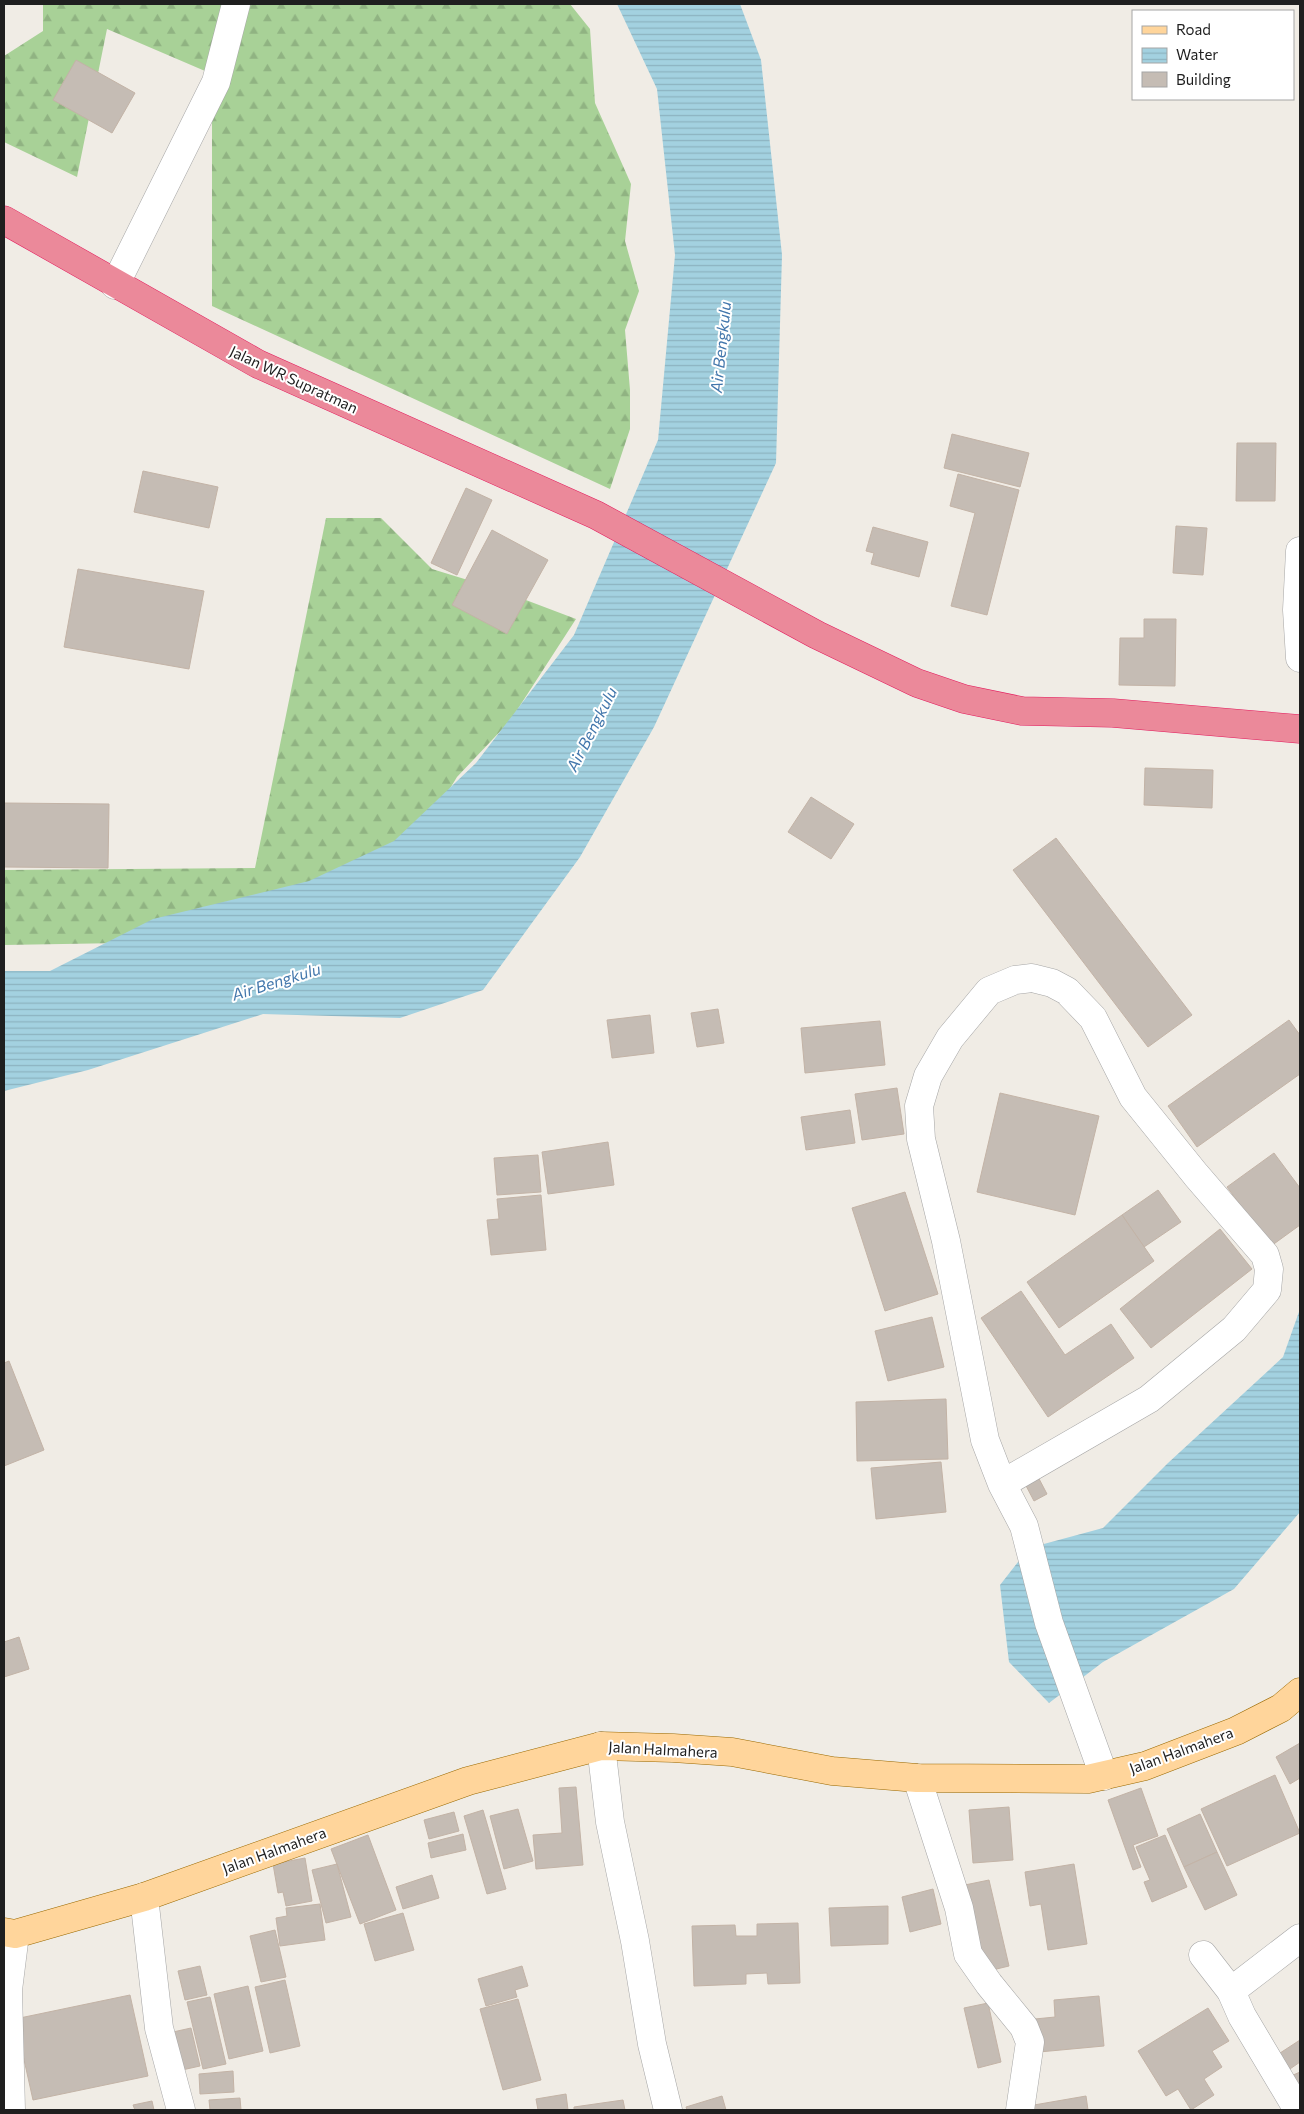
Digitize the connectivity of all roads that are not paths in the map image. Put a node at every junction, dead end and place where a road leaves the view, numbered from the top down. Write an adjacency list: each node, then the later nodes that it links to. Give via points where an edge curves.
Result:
1 (236, 4): 3 (street, via 216,82)
2 (4, 220): 3 (highway, Jalan WR Supratman)
3 (115, 285): 6 (highway, Jalan WR Supratman, via 258,364 596,515 817,634 917,682 964,699 1022,711 1113,714)
4 (1300, 551): 5 (street, via 1297,610)
5 (1300, 658)
6 (1300, 729)
7 (1002, 1484): 7 (street, via 1149,1399 1234,1329 1267,1290 1269,1280 1265,1255 1133,1097 1094,1018 1067,991 1032,978 1015,980 989,991 950,1038 928,1076 919,1106 921,1139 946,1241 985,1440); 10 (street, via 1024,1526 1049,1624)
8 (1300, 1692): 10 (main road, Jalan Halmahera, via 1281,1708 1236,1730 1145,1766)
9 (601, 1746): 11 (main road, Jalan Halmahera, via 732,1752 832,1771); 12 (main road, Jalan Halmahera, via 468,1781); 19 (street, via 610,1822 652,2044)
10 (1104, 1776): 11 (main road, Jalan Halmahera, via 1088,1779)
11 (917, 1778): 20 (street, via 958,1908 968,1954 1024,2027 1030,2042)
12 (144, 1897): 13 (main road, Jalan Halmahera); 18 (street, via 160,2028)
13 (10, 1933): 17 (street, via 8,2046)
14 (1300, 1938): 16 (street)
15 (1203, 1955): 16 (street)
16 (1231, 1991): 21 (street, via 1242,2016)
17 (11, 2110)
18 (180, 2110)
19 (668, 2110)
20 (1020, 2110)
21 (1298, 2110)

